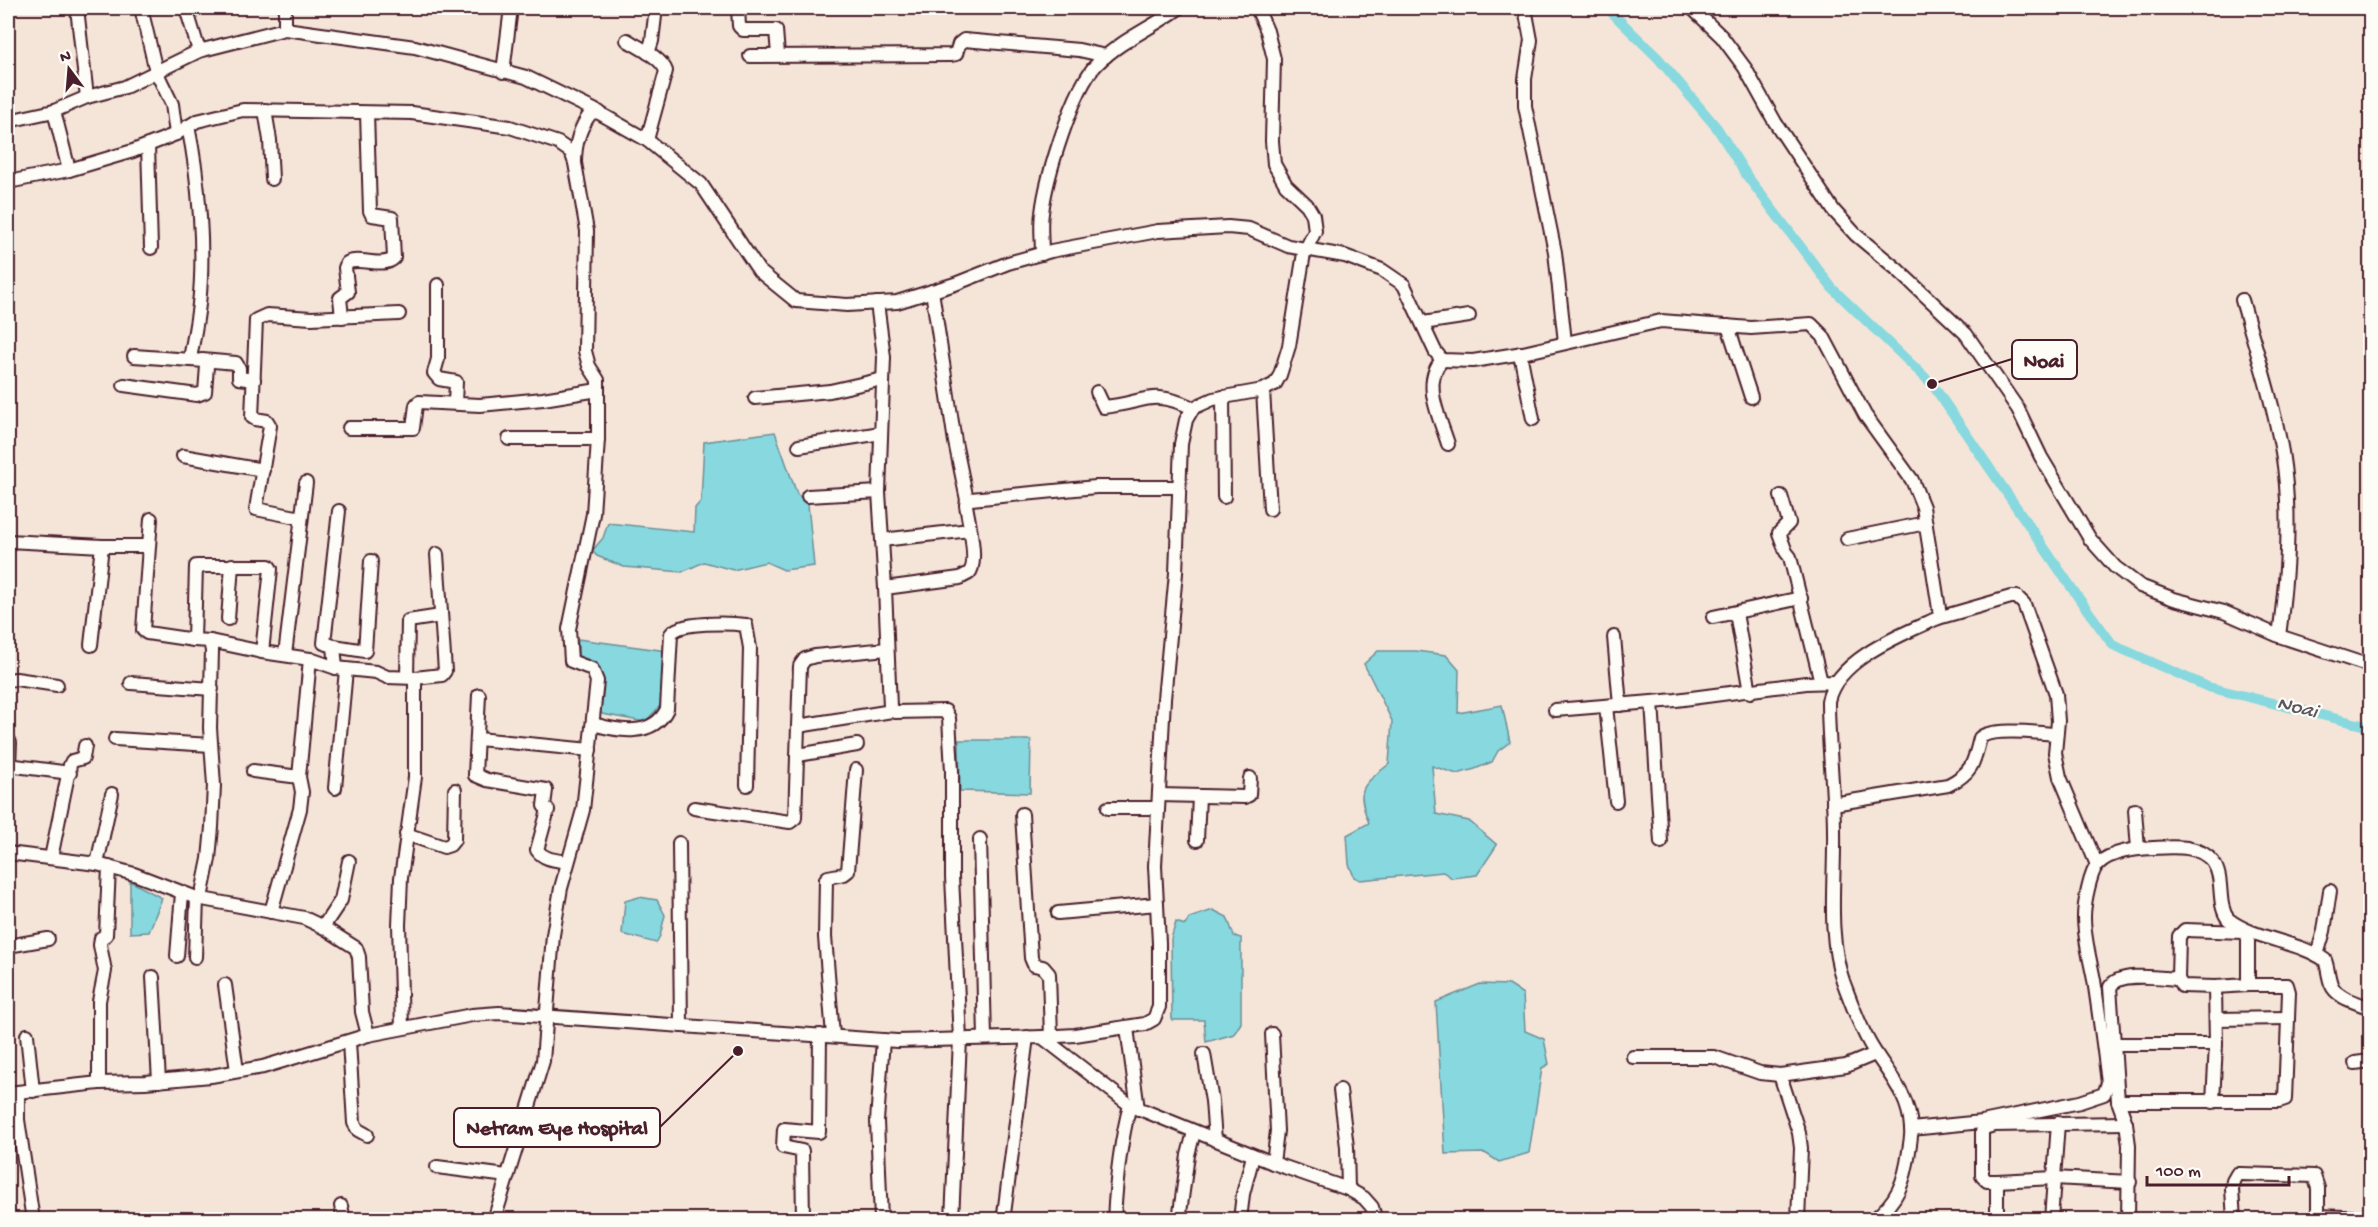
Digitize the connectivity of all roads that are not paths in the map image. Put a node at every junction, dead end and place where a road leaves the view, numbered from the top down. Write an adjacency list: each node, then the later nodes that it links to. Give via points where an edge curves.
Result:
1 (77, 8): 21 (street)
2 (141, 8): 19 (street)
3 (186, 8): 14 (street)
4 (285, 8): 12 (street)
5 (511, 8): 20 (street)
6 (656, 8): 15 (street)
7 (738, 8): 16 (street, via 739,26 743,30 776,30)
8 (1179, 8): 18 (street)
9 (1257, 8): 36 (street, via 1274,59 1274,164 1286,185 1313,215 1315,231)
10 (1526, 8): 47 (street, via 1531,40 1525,106 1555,252)
11 (1692, 8): 100 (street, via 1722,37 1745,68 1775,122 1834,211 1966,334 2018,409 2041,457 2090,539 2115,567 2140,585 2224,612)
12 (285, 29): 14 (street); 20 (street, via 415,47)
13 (627, 40): 15 (street)
14 (199, 51): 19 (street)
15 (648, 53): 29 (street, via 666,71)
16 (778, 55): 17 (street); 18 (street, via 951,55 957,54 964,40)
17 (750, 56)
18 (1106, 56): 37 (street, via 1094,66 1072,105 1041,214)
19 (156, 71): 21 (street, via 125,87); 28 (street, via 172,104)
20 (503, 72): 24 (street, via 526,77)
21 (87, 97): 23 (street)
22 (265, 110): 25 (street); 27 (street, via 243,110); 33 (street)
23 (54, 111): 26 (street); 32 (street)
24 (599, 112): 29 (street); 31 (street, via 586,118 575,148)
25 (367, 113): 31 (street, via 412,113 510,128 558,143 571,152); 44 (street, via 370,211 392,218 394,258 387,262 346,263 348,292 339,298)
26 (8, 122)
27 (188, 126): 28 (street); 50 (street, via 196,163 201,259)
28 (176, 134): 30 (street)
29 (647, 140): 41 (street, via 702,184 759,271 796,301)
30 (148, 145): 32 (street); 35 (street)
31 (575, 163): 55 (street, via 587,231 585,351 598,380)
32 (69, 170): 34 (street)
33 (272, 179)
34 (8, 182)
35 (152, 248)
36 (1307, 249): 37 (street, via 1228,227 1158,231); 45 (street, via 1345,256 1382,270 1404,285); 56 (street, via 1280,375 1275,384)
37 (1042, 254): 39 (street)
38 (438, 285): 61 (street, via 438,359 434,373 439,379 456,382)
39 (932, 291): 41 (street, via 897,302); 78 (street)
40 (2242, 300): 100 (street, via 2274,413 2286,489 2287,563)
41 (877, 303): 52 (street)
42 (399, 314): 44 (street)
43 (1469, 316): 45 (street)
44 (342, 317): 53 (street, via 260,317 255,326)
45 (1423, 323): 51 (street)
46 (1728, 326): 47 (street, via 1661,321); 59 (street); 83 (street, via 1811,324 1823,336 1864,415 1912,480)
47 (1565, 342): 48 (street)
48 (1520, 353): 51 (street, via 1473,361); 63 (street)
49 (134, 356): 50 (street)
50 (196, 360): 53 (street, via 236,363 239,378); 54 (street, via 207,366 203,394)
51 (1442, 360): 68 (street, via 1431,383)
52 (883, 379): 60 (street, via 830,391); 65 (street)
53 (254, 380): 71 (street, via 252,417 270,423)
54 (124, 384)
55 (598, 390): 61 (street, via 480,405); 67 (street)
56 (1263, 390): 58 (street); 79 (street)
57 (1097, 392): 62 (street, via 1104,407 1160,397)
58 (1223, 397): 62 (street); 77 (street)
59 (1751, 397)
60 (754, 398)
61 (455, 403): 64 (street, via 418,402 413,428)
62 (1193, 408): 73 (street, via 1181,444)
63 (1533, 419)
64 (349, 428)
65 (881, 432): 69 (street); 74 (street)
66 (509, 439): 67 (street)
67 (598, 439): 126 (street, via 593,514 569,629 571,661 592,669 597,681)
68 (1448, 444)
69 (799, 446)
70 (183, 456): 71 (street)
71 (262, 470): 81 (street, via 256,509)
72 (306, 483): 81 (street)
73 (1179, 487): 78 (street, via 1096,487); 147 (street)
74 (879, 492): 75 (street); 86 (street)
75 (808, 496)
76 (1781, 496): 94 (street, via 1789,523 1779,532)
77 (1224, 497)
78 (967, 500): 84 (street)
79 (1270, 509)
80 (339, 511): 105 (street, via 324,643)
81 (302, 518): 108 (street)
82 (151, 519): 89 (street)
83 (1926, 523): 85 (street); 98 (street)
84 (970, 530): 86 (street); 93 (street, via 973,565 969,573 960,578)
85 (1847, 539)
86 (882, 540): 93 (street)
87 (8, 541): 88 (street)
88 (102, 546): 89 (street); 104 (street)
89 (149, 546): 102 (street, via 143,630)
90 (437, 554): 96 (street)
91 (371, 561): 105 (street, via 365,651)
92 (232, 565): 99 (street); 102 (street, via 196,566); 107 (street, via 271,569)
93 (885, 588): 106 (street)
94 (1801, 598): 95 (street); 114 (street)
95 (1736, 613): 97 (street); 119 (street)
96 (441, 616): 112 (street, via 411,619 407,623); 112 (street, via 445,671 442,675)
97 (1713, 617)
98 (1938, 618): 115 (street, via 1873,650); 128 (street, via 2012,597 2021,599 2056,694)
99 (228, 619)
100 (2278, 636): 110 (street)
101 (1614, 637): 122 (street)
102 (194, 640): 103 (street)
103 (210, 641): 107 (street); 118 (street)
104 (91, 645)
105 (334, 646): 111 (street)
106 (886, 649): 125 (street); 127 (street, via 805,659 799,674)
107 (262, 652): 108 (street)
108 (285, 656): 109 (street)
109 (310, 659): 111 (street); 141 (street)
110 (2370, 666)
111 (341, 669): 112 (street); 144 (street)
112 (411, 677): 156 (street, via 415,777)
113 (8, 680): 117 (street)
114 (1821, 682): 115 (street); 119 (street)
115 (1835, 682): 150 (street, via 1828,701)
116 (131, 683): 118 (street)
117 (57, 685)
118 (212, 689): 134 (street)
119 (1750, 692): 121 (street)
120 (479, 695): 131 (street)
121 (1652, 702): 122 (street); 159 (street)
122 (1620, 705): 123 (street)
123 (1606, 706): 124 (street); 149 (street)
124 (1555, 710)
125 (891, 711): 127 (street); 200 (street, via 945,711 950,718)
126 (593, 724): 135 (street); 143 (street, via 623,731 639,730 663,718 673,630 685,625 746,626 750,648)
127 (798, 726): 136 (street)
128 (2055, 734): 150 (street, via 1984,734 1971,769 1960,779); 166 (street, via 2060,777)
129 (8, 739): 137 (street)
130 (115, 739): 134 (street)
131 (478, 739): 135 (street); 165 (street, via 475,775 546,790 544,806 548,810 537,850 548,858)
132 (857, 745): 136 (street)
133 (85, 746): 140 (street, via 83,758 72,761)
134 (211, 746): 170 (street, via 212,827)
135 (590, 750): 165 (street, via 583,810)
136 (798, 755): 151 (street, via 796,814 790,822)
137 (8, 765): 140 (street)
138 (856, 770): 195 (street, via 848,871 826,879)
139 (253, 771): 141 (street)
140 (70, 773): 163 (street)
141 (299, 777): 172 (street, via 300,809)
142 (1250, 778): 148 (street, via 1250,795 1245,797)
143 (747, 785)
144 (335, 788)
145 (455, 790): 156 (street, via 454,840 450,845 444,847)
146 (112, 794): 167 (street)
147 (1159, 795): 148 (street); 153 (street)
148 (1199, 796): 158 (street)
149 (1616, 801)
150 (1833, 804): 205 (street, via 1838,959)
151 (694, 808)
152 (1108, 808): 153 (street)
153 (1158, 808): 171 (street)
154 (2135, 810): 161 (street)
155 (1022, 814): 197 (street, via 1031,957 1034,964 1049,974)
156 (406, 834): 190 (street, via 399,924)
157 (980, 839): 198 (street)
158 (1197, 840)
159 (1661, 842)
160 (679, 843): 189 (street)
161 (2138, 849): 166 (street, via 2111,856); 177 (street, via 2192,849 2205,855 2219,876 2228,919 2279,943)
162 (8, 853): 163 (street)
163 (51, 858): 167 (street)
164 (349, 861): 174 (street, via 341,900)
165 (568, 862): 186 (street, via 553,935)
166 (2097, 865): 221 (street, via 2084,916 2103,1036 2107,1090 2099,1097 2034,1112)
167 (103, 866): 169 (street); 212 (street, via 106,935 99,945 105,971 99,1001)
168 (2330, 891): 177 (street)
169 (182, 893): 170 (street); 178 (street)
170 (199, 898): 172 (street); 179 (street)
171 (1157, 904): 173 (street); 191 (street, via 1158,1014 1145,1024)
172 (271, 912): 174 (street, via 304,918)
173 (1058, 913)
174 (323, 927): 194 (street, via 356,948)
175 (48, 939): 176 (street)
176 (8, 946)
177 (2317, 955): 185 (street, via 2325,960 2335,991)
178 (177, 956)
179 (195, 957)
180 (153, 977): 211 (street)
181 (2178, 979): 183 (street, via 2182,932 2240,931 2248,938); 184 (street, via 2185,987); 202 (street, via 2124,977 2113,982)
182 (225, 985): 209 (street)
183 (2248, 985): 184 (street); 187 (street, via 2287,985)
184 (2215, 987): 188 (street)
185 (2370, 1008)
186 (547, 1017): 189 (street); 190 (street, via 472,1015); 228 (street, via 543,1061)
187 (2288, 1018): 188 (street); 217 (street, via 2285,1099)
188 (2216, 1019): 203 (street)
189 (681, 1026): 195 (street)
190 (402, 1028): 194 (street)
191 (1127, 1028): 197 (street); 218 (street)
192 (1272, 1034): 226 (street, via 1277,1131)
193 (27, 1035): 214 (street)
194 (368, 1035): 201 (street)
195 (826, 1035): 199 (street); 240 (street, via 819,1132 784,1129 783,1147 802,1151)
196 (1027, 1037): 197 (street); 198 (street); 234 (street)
197 (1046, 1037): 218 (street)
198 (985, 1038): 200 (street)
199 (883, 1040): 200 (street); 241 (street, via 877,1121)
200 (960, 1040): 242 (street)
201 (349, 1042): 209 (street); 223 (street, via 354,1123 357,1130)
202 (2113, 1044): 203 (street); 216 (street)
203 (2216, 1044): 217 (street)
204 (1204, 1054): 224 (street)
205 (1875, 1054): 210 (street, via 1846,1066); 221 (street, via 1901,1090)
206 (1633, 1057): 210 (street, via 1714,1057 1760,1073)
207 (2370, 1061): 208 (street)
208 (2355, 1063)
209 (237, 1071): 211 (street)
210 (1780, 1075): 247 (street, via 1801,1148)
211 (159, 1081): 212 (street)
212 (99, 1083): 214 (street)
213 (1340, 1090): 232 (street)
214 (33, 1091): 215 (street)
215 (13, 1093): 237 (street)
216 (2118, 1101): 217 (street); 220 (street)
217 (2213, 1102)
218 (1134, 1107): 222 (street); 243 (street, via 1123,1132)
219 (2058, 1123): 220 (street); 229 (street); 230 (street, via 1984,1128 1982,1176 1987,1181)
220 (2126, 1123): 231 (street)
221 (1911, 1129): 248 (street, via 1902,1186 1885,1211)
222 (1194, 1132): 224 (street); 244 (street)
223 (367, 1135)
224 (1215, 1140): 225 (street)
225 (1253, 1155): 226 (street); 245 (street)
226 (1273, 1163): 232 (street)
227 (437, 1167): 228 (street)
228 (507, 1176): 239 (street)
229 (2054, 1178): 230 (street); 231 (street); 250 (street)
230 (1997, 1181): 249 (street)
231 (2130, 1182): 251 (street)
232 (1348, 1189): 246 (street, via 1364,1198)
233 (341, 1206): 238 (street)
234 (1004, 1214)
235 (2316, 1218): 236 (street); 252 (street, via 2318,1188 2314,1176 2237,1174 2232,1189)
236 (2370, 1218)
237 (33, 1220)
238 (344, 1220)
239 (494, 1220)
240 (803, 1220)
241 (881, 1220)
242 (952, 1220)
243 (1114, 1220)
244 (1179, 1220)
245 (1240, 1220)
246 (1376, 1220)
247 (1798, 1220)
248 (1872, 1220)
249 (1997, 1220)
250 (2051, 1220)
251 (2128, 1220)
252 (2234, 1220)

